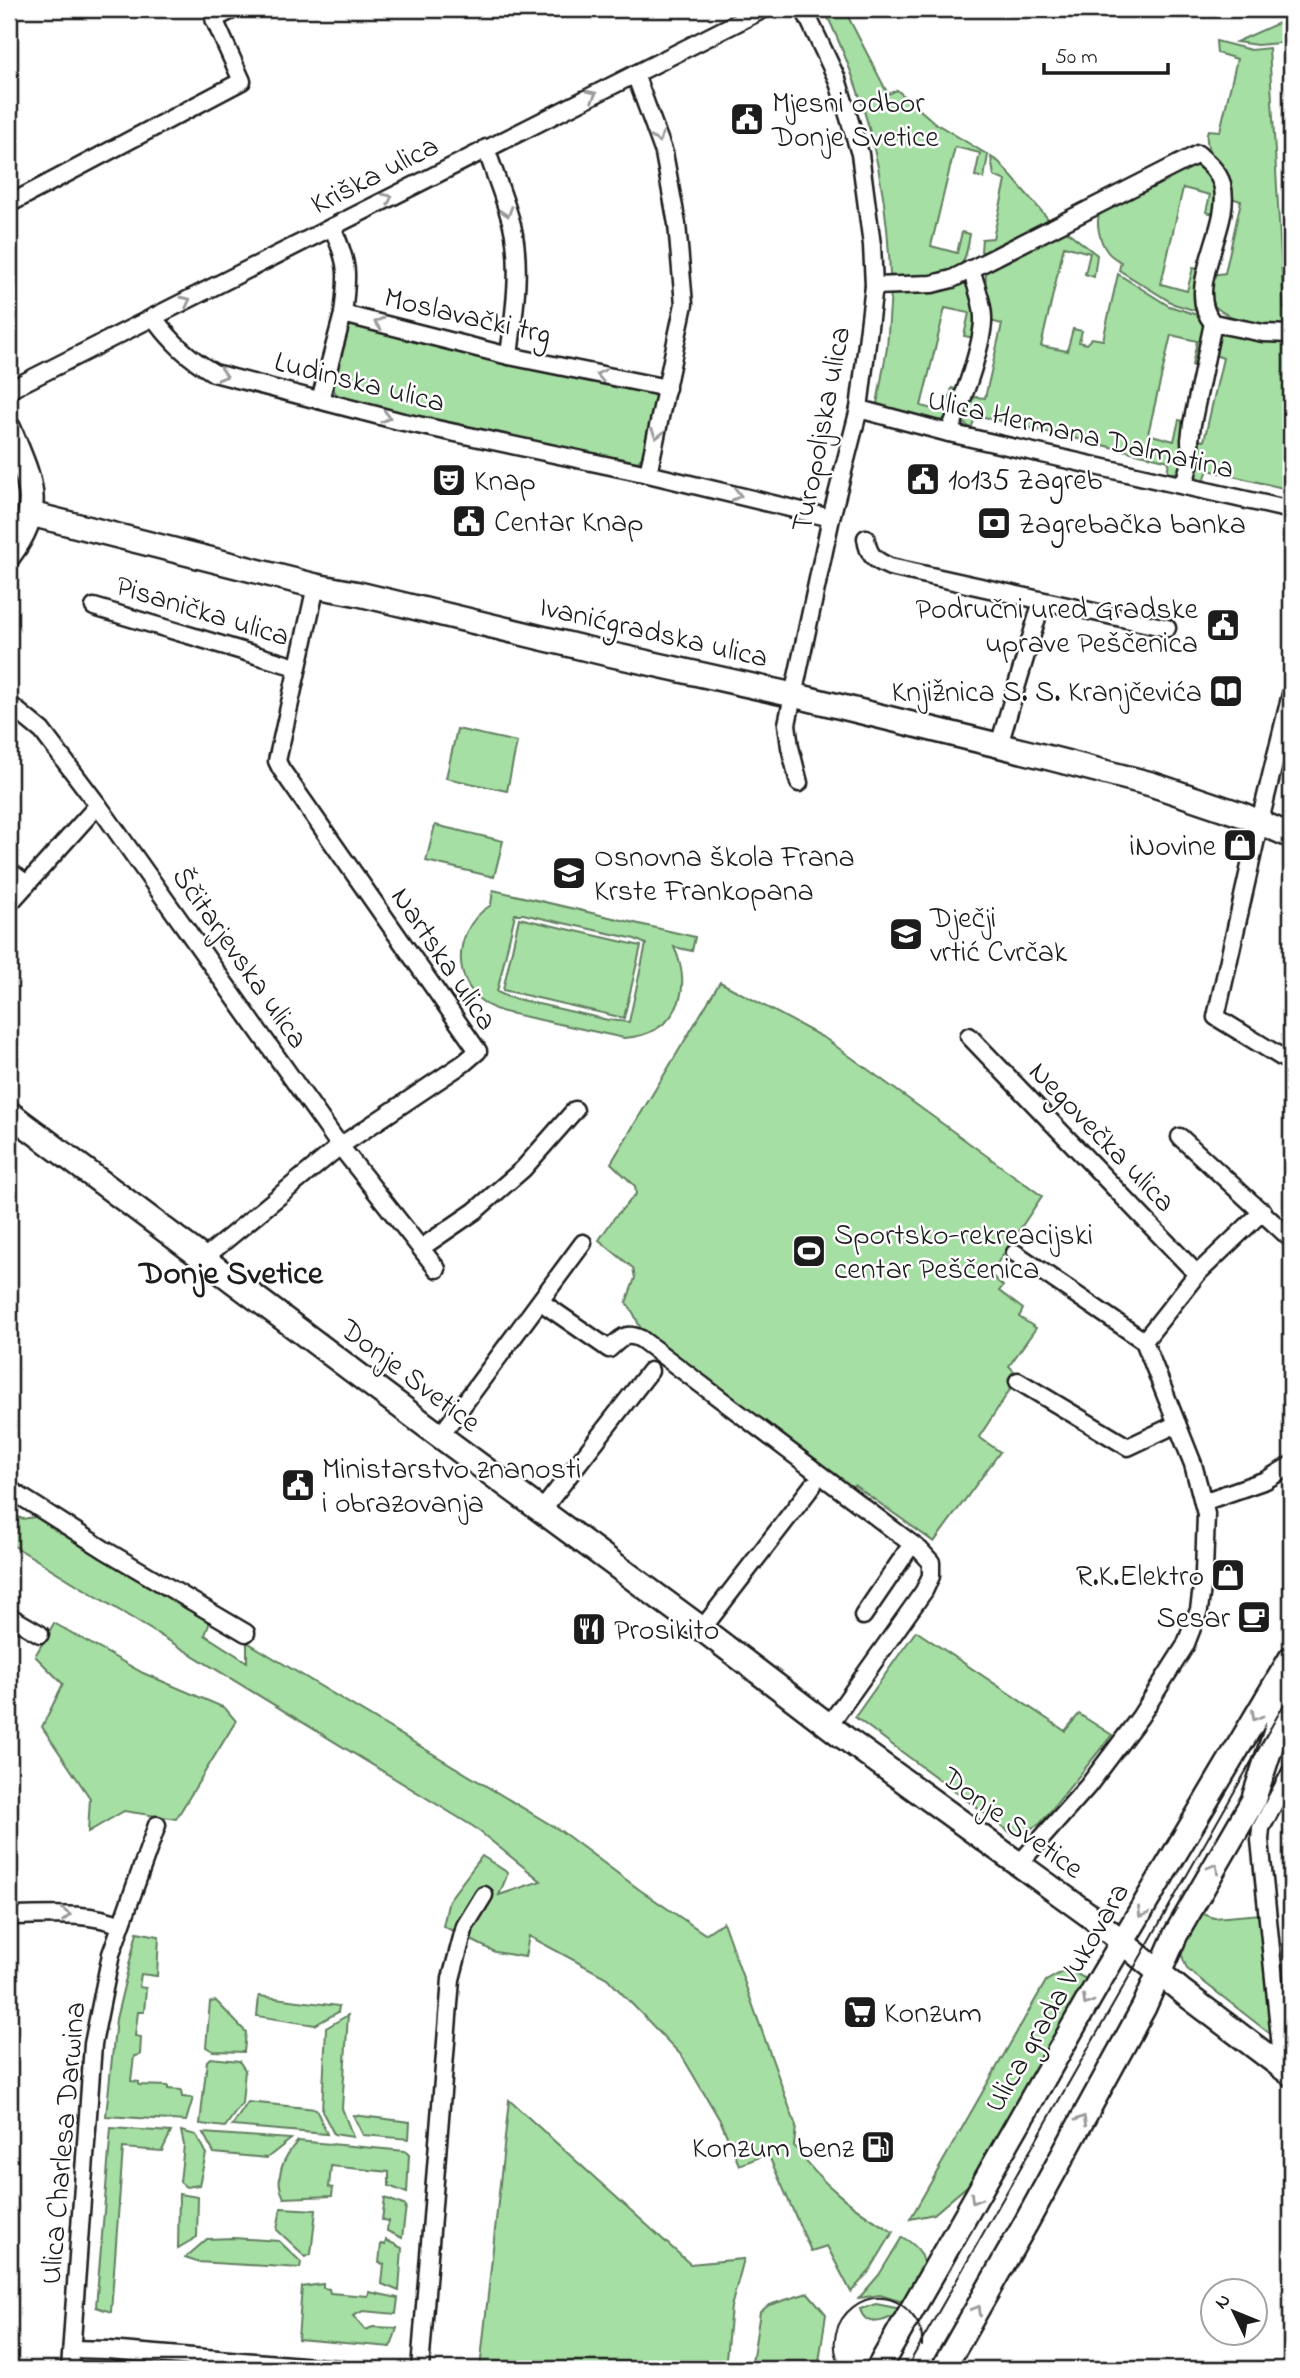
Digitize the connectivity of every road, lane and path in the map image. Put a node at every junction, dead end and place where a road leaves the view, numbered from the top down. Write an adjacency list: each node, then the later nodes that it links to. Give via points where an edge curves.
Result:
1 (234, 9): 4 (street)
2 (764, 9): 5 (street, Kriška ulica)
3 (804, 9): 10 (street, Turopoljska ulica, via 837,79 860,154)
4 (211, 14): 7 (street, via 242,81)
5 (635, 74): 6 (street, Kriška ulica, one-way to 5); 16 (street, one-way to 16, via 664,153 677,225 684,304)
6 (486, 148): 8 (street, Kriška ulica, one-way to 6); 15 (street, one-way to 15, via 512,227 516,255)
7 (9, 204)
8 (332, 227): 11 (street, via 345,256); 12 (street, Kriška ulica, one-way to 8)
9 (971, 269): 10 (street, via 932,284); 13 (street, via 1198,154 1216,172 1225,200 1203,288 1204,308); 21 (street, via 983,322)
10 (874, 285): 19 (street, Turopoljska ulica)
11 (342, 314): 15 (street, Moslavački trg, one-way to 11); 18 (street, Moslavački trg)
12 (153, 317): 17 (street, Kriška ulica); 18 (street, Ludinska ulica, one-way to 18, via 174,345 214,373)
13 (1213, 323): 14 (street); 23 (street)
14 (1291, 334)
15 (509, 356): 16 (street, Moslavački trg, one-way to 15)
16 (667, 388): 22 (street, one-way to 22)
17 (9, 390)
18 (320, 400): 22 (street, Ludinska ulica, one-way to 22)
19 (859, 408): 21 (street, Ulica Hermana Dalmatina); 26 (street, Turopoljska ulica)
20 (9, 429): 25 (street, via 33,496)
21 (949, 433): 23 (street, Ulica Hermana Dalmatina)
22 (648, 474): 26 (street, Ludinska ulica, one-way to 26)
23 (1184, 484): 24 (street, Ulica Hermana Dalmatina)
24 (1291, 510)
25 (31, 514): 28 (street, via 24,535); 29 (street, Ivanićgradska ulica)
26 (831, 517): 35 (street, Turopoljska ulica)
27 (866, 538): 30 (street, via 867,551 890,567)
28 (9, 555)
29 (316, 586): 33 (street, Nartska ulica); 35 (street, Ivanićgradska ulica)
30 (1042, 601): 32 (street); 37 (street)
31 (93, 607): 33 (street, Pisanička ulica)
32 (1167, 628)
33 (296, 667): 50 (street, Nartska ulica, via 277,761 478,1051)
34 (1291, 694): 40 (street)
35 (793, 695): 37 (street, Ivanićgradska ulica); 38 (street, Turopoljska ulica, via 788,724)
36 (9, 704): 39 (street, Ščitarjevska ulica, via 42,731)
37 (999, 745): 40 (street, Ivanićgradska ulica, via 1151,784)
38 (799, 783)
39 (98, 805): 43 (street); 50 (street, Ščitarjevska ulica)
40 (1260, 821): 41 (street, Ivanićgradska ulica); 46 (street, via 1216,1017)
41 (1291, 836)
42 (9, 871): 43 (street)
43 (27, 884): 44 (street)
44 (9, 904)
45 (969, 1036): 58 (street, Negovečka ulica)
46 (1291, 1063)
47 (575, 1110): 54 (street, via 523,1168 475,1211)
48 (9, 1113): 56 (street, Donje Svetice)
49 (1180, 1137): 51 (street)
50 (340, 1146): 54 (street, Ščitarjevska ulica); 56 (street, Nartska ulica)
51 (1263, 1211): 52 (street); 58 (street)
52 (1291, 1239)
53 (583, 1243): 59 (street)
54 (421, 1248): 57 (street, Ščitarjevska ulica)
55 (1015, 1253): 60 (street)
56 (204, 1258): 64 (street, Donje Svetice)
57 (437, 1269)
58 (1197, 1274): 60 (street)
59 (541, 1302): 64 (street); 70 (street, via 609,1349 632,1335)
60 (1144, 1340): 63 (street)
61 (650, 1371): 69 (street)
62 (1018, 1381): 63 (street, via 1128,1447)
63 (1177, 1424): 68 (street)
64 (440, 1437): 69 (street, Donje Svetice)
65 (1291, 1465): 68 (street, via 1266,1480)
66 (813, 1485): 73 (street)
67 (9, 1489): 74 (street)
68 (1203, 1502): 81 (street, via 1204,1573 1199,1610 1185,1646 1140,1717)
69 (542, 1510): 73 (street, Donje Svetice)
70 (912, 1544): 72 (street); 78 (street, via 931,1562 931,1576)
71 (9, 1616): 75 (street)
72 (863, 1616)
73 (702, 1629): 78 (street, Donje Svetice)
74 (246, 1633)
75 (40, 1634)
76 (1291, 1658): 85 (street, Ulica grada Vukovara, one-way to 85)
77 (1291, 1675): 86 (street, one-way to 77, via 1176,1934 1253,1801)
78 (829, 1725): 81 (street, Donje Svetice)
79 (1291, 1772): 87 (street, via 1259,1840)
80 (157, 1825): 84 (street, Ulica Charlesa Darwina)
81 (1018, 1865): 85 (street, Donje Svetice)
82 (484, 1895): 91 (street, via 465,1926 451,1979)
83 (9, 1916): 84 (street, one-way to 84, via 81,1915)
84 (121, 1925): 88 (street, Ulica Charlesa Darwina, via 93,2044)
85 (1123, 1943): 86 (street, Donje Svetice); 92 (street, Ulica grada Vukovara, one-way to 92)
86 (1160, 1972): 87 (street, Donje Svetice); 93 (street, one-way to 86)
87 (1287, 2071)
88 (72, 2349): 89 (street, Ulica Charlesa Darwina); 90 (street)
89 (70, 2369)
90 (339, 2369)
91 (420, 2369)
92 (878, 2369)
93 (943, 2369)

